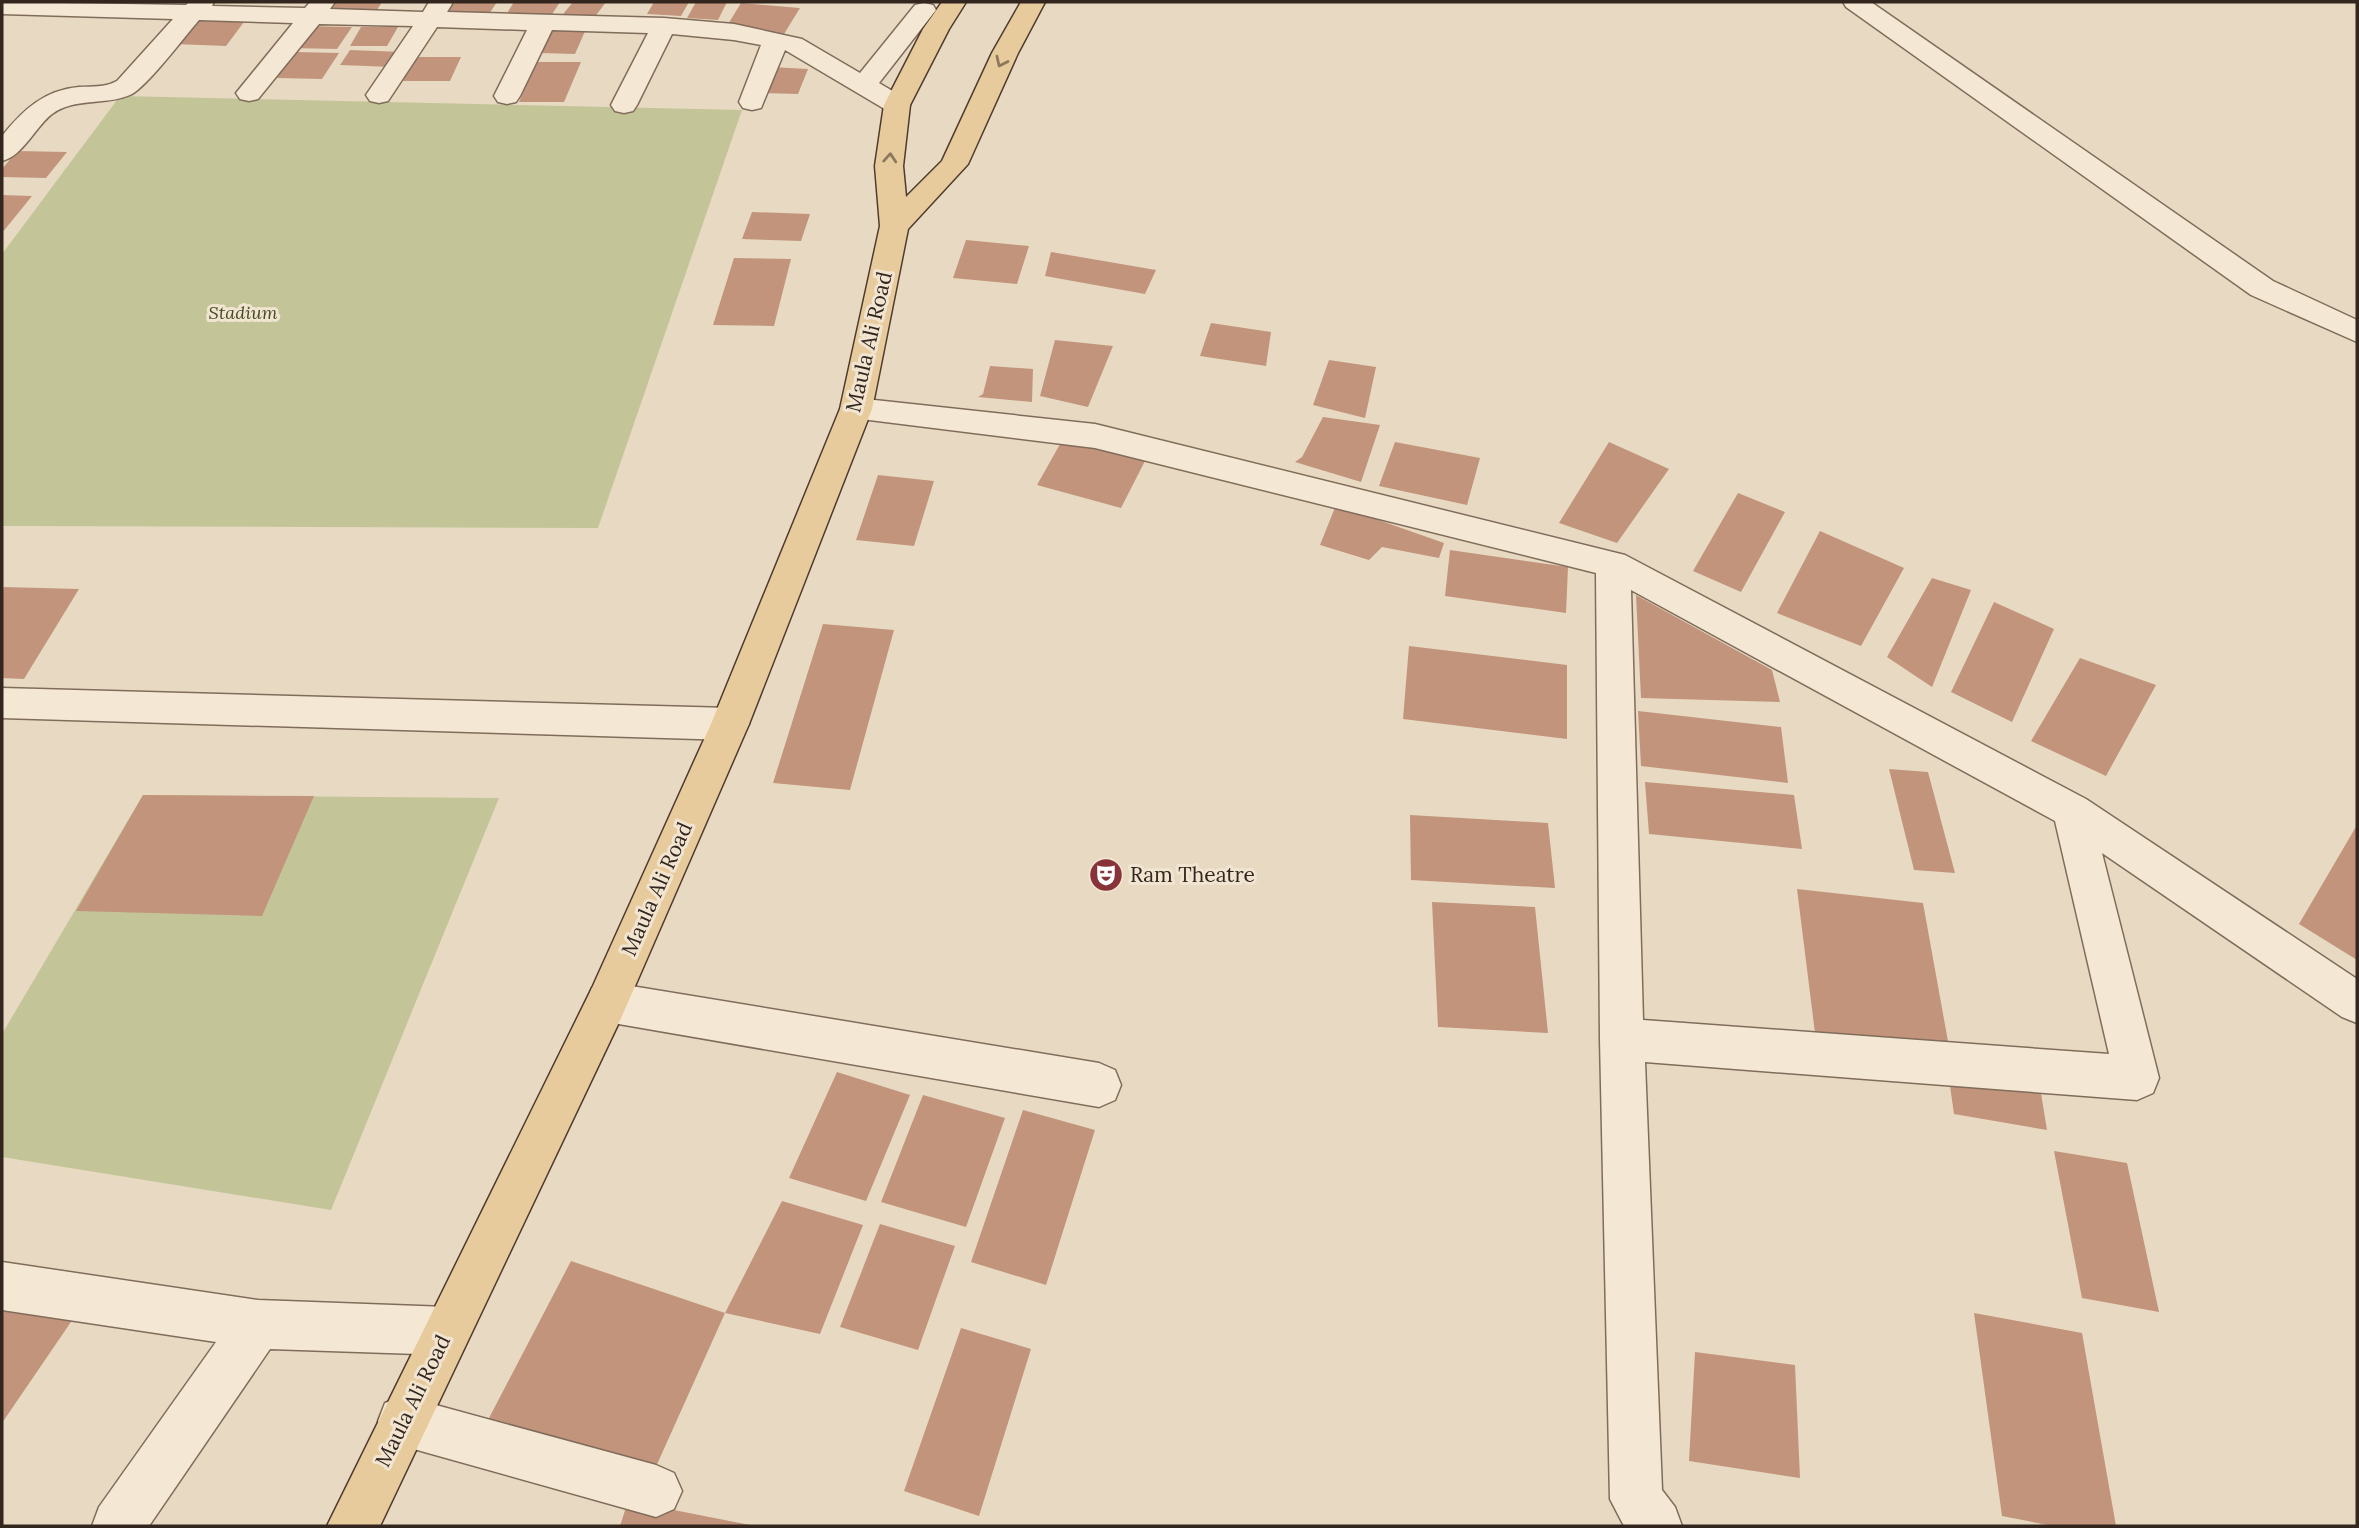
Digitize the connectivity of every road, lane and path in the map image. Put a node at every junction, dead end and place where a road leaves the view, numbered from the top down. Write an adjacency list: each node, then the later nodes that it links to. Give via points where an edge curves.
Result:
1 (1033, 2): 20 (main road, one-way to 20, via 954,164)
2 (1855, 2): 21 (street, via 2262,288)
3 (93, 5): 4 (street); 5 (street)
4 (2, 7)
5 (197, 7): 7 (street); 19 (street, via 126,87 52,101)
6 (933, 8): 12 (street); 18 (main road, Maula Ali Road)
7 (317, 9): 8 (street); 13 (street)
8 (435, 11): 9 (street); 14 (street)
9 (543, 23): 10 (street); 15 (street)
10 (664, 26): 11 (street); 17 (street)
11 (776, 40): 12 (street, via 793,44); 16 (street)
12 (864, 85): 18 (street)
13 (249, 93)
14 (379, 95)
15 (508, 96)
16 (752, 102)
17 (624, 105)
18 (898, 105): 20 (main road, Maula Ali Road, one-way to 18, via 889,166)
19 (2, 153)
20 (894, 226): 22 (main road, Maula Ali Road)
21 (2357, 332)
22 (856, 409): 23 (street, via 1095,436); 25 (main road, Maula Ali Road)
23 (1613, 564): 26 (street); 29 (street)
24 (2, 703): 25 (street)
25 (730, 724): 27 (main road, Maula Ali Road)
26 (2072, 811): 28 (street); 29 (street, via 2137,1078)
27 (607, 1002): 30 (street); 33 (main road, Maula Ali Road)
28 (2357, 1003)
29 (1622, 1039): 38 (street, via 1636,1499)
30 (1098, 1085)
31 (2, 1286): 32 (street)
32 (258, 1324): 33 (street); 36 (street)
33 (447, 1331): 34 (main road, Maula Ali Road)
34 (403, 1422): 35 (street); 37 (main road, Maula Ali Road)
35 (656, 1491)
36 (118, 1526)
37 (353, 1526)
38 (1656, 1526)

